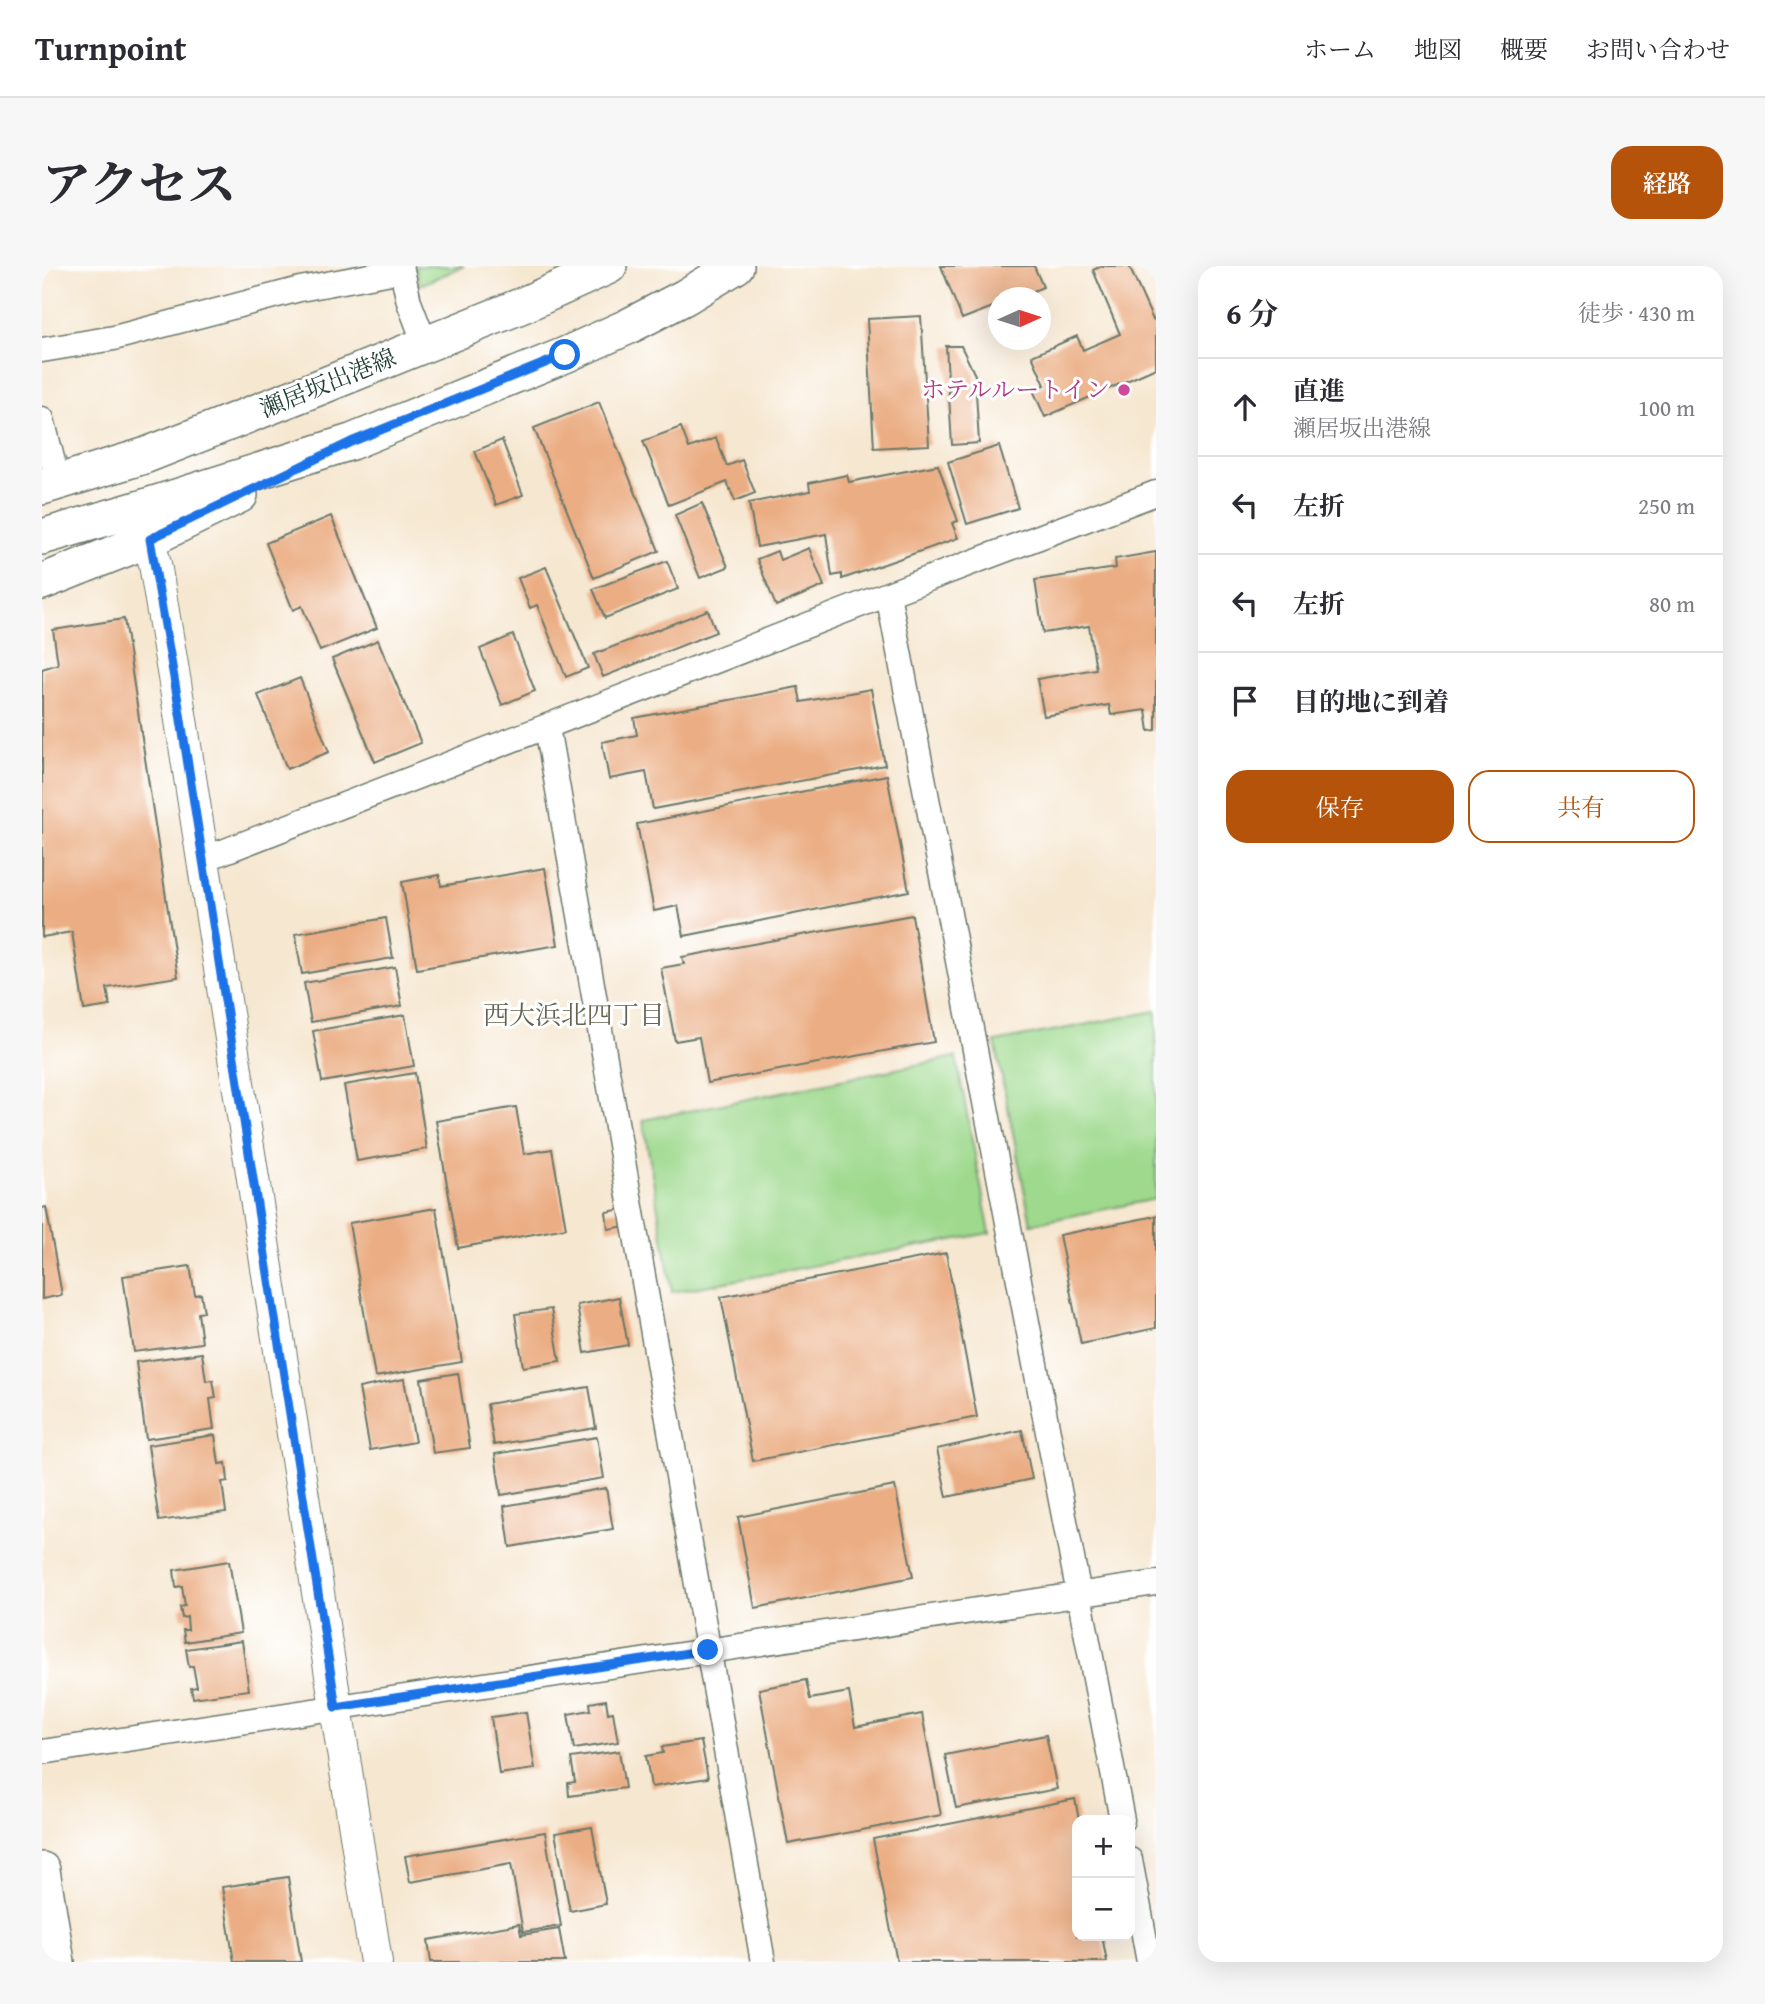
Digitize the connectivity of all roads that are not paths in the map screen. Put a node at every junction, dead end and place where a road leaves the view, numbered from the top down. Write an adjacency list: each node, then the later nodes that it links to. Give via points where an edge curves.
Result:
1 (609, 266): 4 (main road, 瀬居坂出港線)
2 (736, 266): 9 (main road, via 627,327 553,360)
3 (402, 268): 4 (street); 5 (street, via 300,289 114,338)
4 (425, 344): 7 (main road, 瀬居坂出港線, via 144,456)
5 (42, 350)
6 (42, 419): 7 (street)
7 (50, 484)
8 (1156, 493): 12 (street)
9 (145, 524): 10 (main road); 11 (main road); 14 (street)
10 (42, 537)
11 (42, 582)
12 (888, 594): 13 (street); 16 (street)
13 (547, 727): 14 (street); 17 (street)
14 (202, 860): 18 (street)
15 (1156, 1583): 16 (street)
16 (1079, 1594): 17 (street); 20 (street)
17 (708, 1650): 18 (street); 25 (street)
18 (336, 1707): 19 (street); 24 (street)
19 (42, 1752)
20 (1121, 1815)
21 (42, 1870): 23 (main road)
22 (1133, 1878): 26 (street)
23 (57, 1962)
24 (376, 1962)
25 (762, 1962)
26 (1149, 1962)

